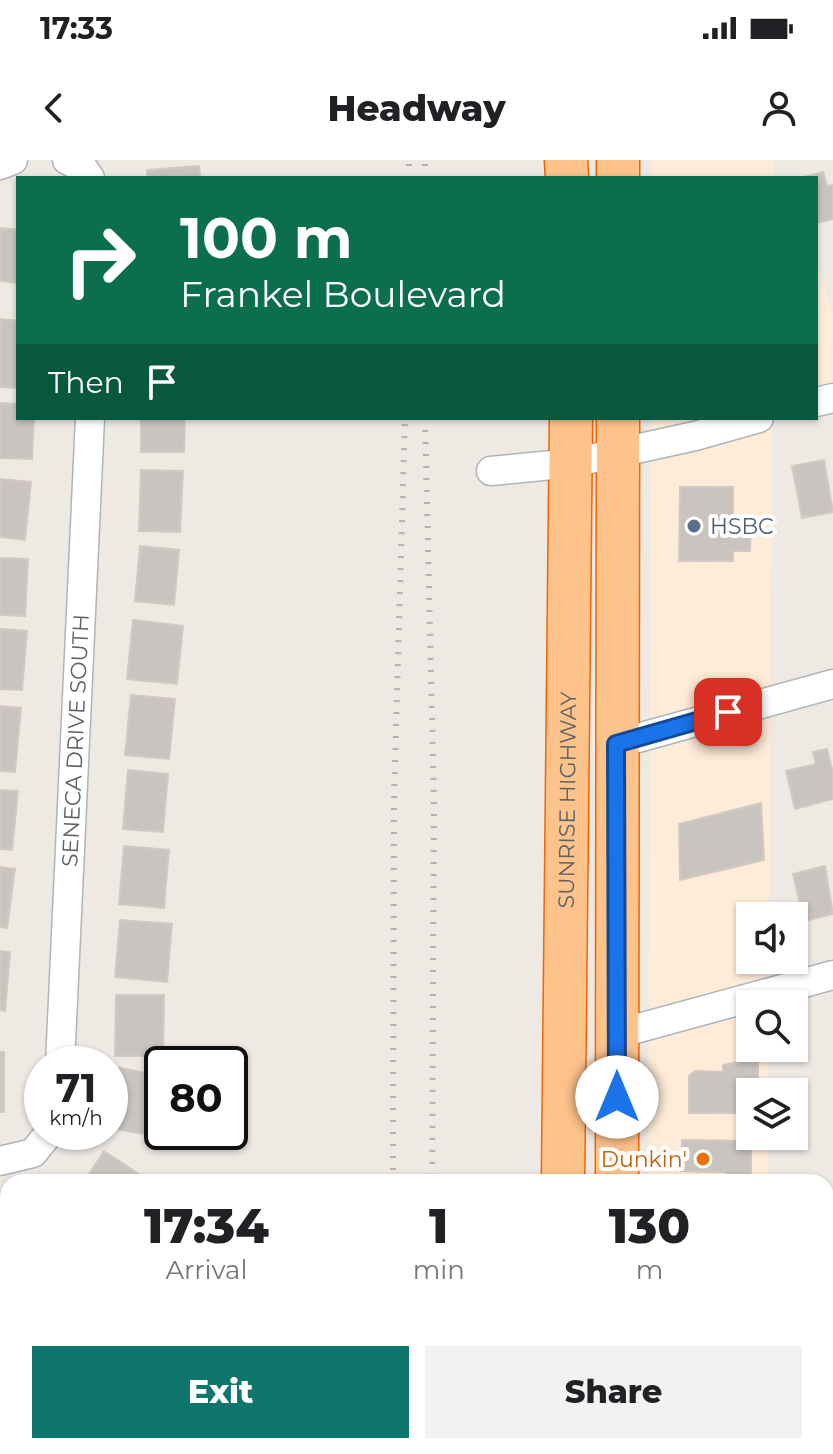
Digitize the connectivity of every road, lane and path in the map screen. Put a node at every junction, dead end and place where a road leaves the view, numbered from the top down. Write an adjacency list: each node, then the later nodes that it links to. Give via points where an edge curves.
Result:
1 (13, 160): 3 (street)
2 (67, 160): 4 (street)
3 (0, 165)
4 (89, 176)
5 (90, 420): 15 (street, SENECA DRIVE SOUTH)
6 (571, 420): 9 (highway, SUNRISE HIGHWAY)
7 (743, 420): 8 (street)
8 (618, 436): 9 (street); 12 (highway)
9 (572, 463): 10 (street); 18 (highway, SUNRISE HIGHWAY)
10 (491, 471)
11 (833, 684): 12 (street)
12 (616, 744): 14 (highway)
13 (833, 975): 14 (street)
14 (617, 1034): 19 (highway)
15 (61, 1046)
16 (35, 1150): 17 (street)
17 (0, 1161)
18 (563, 1174)
19 (617, 1174)

